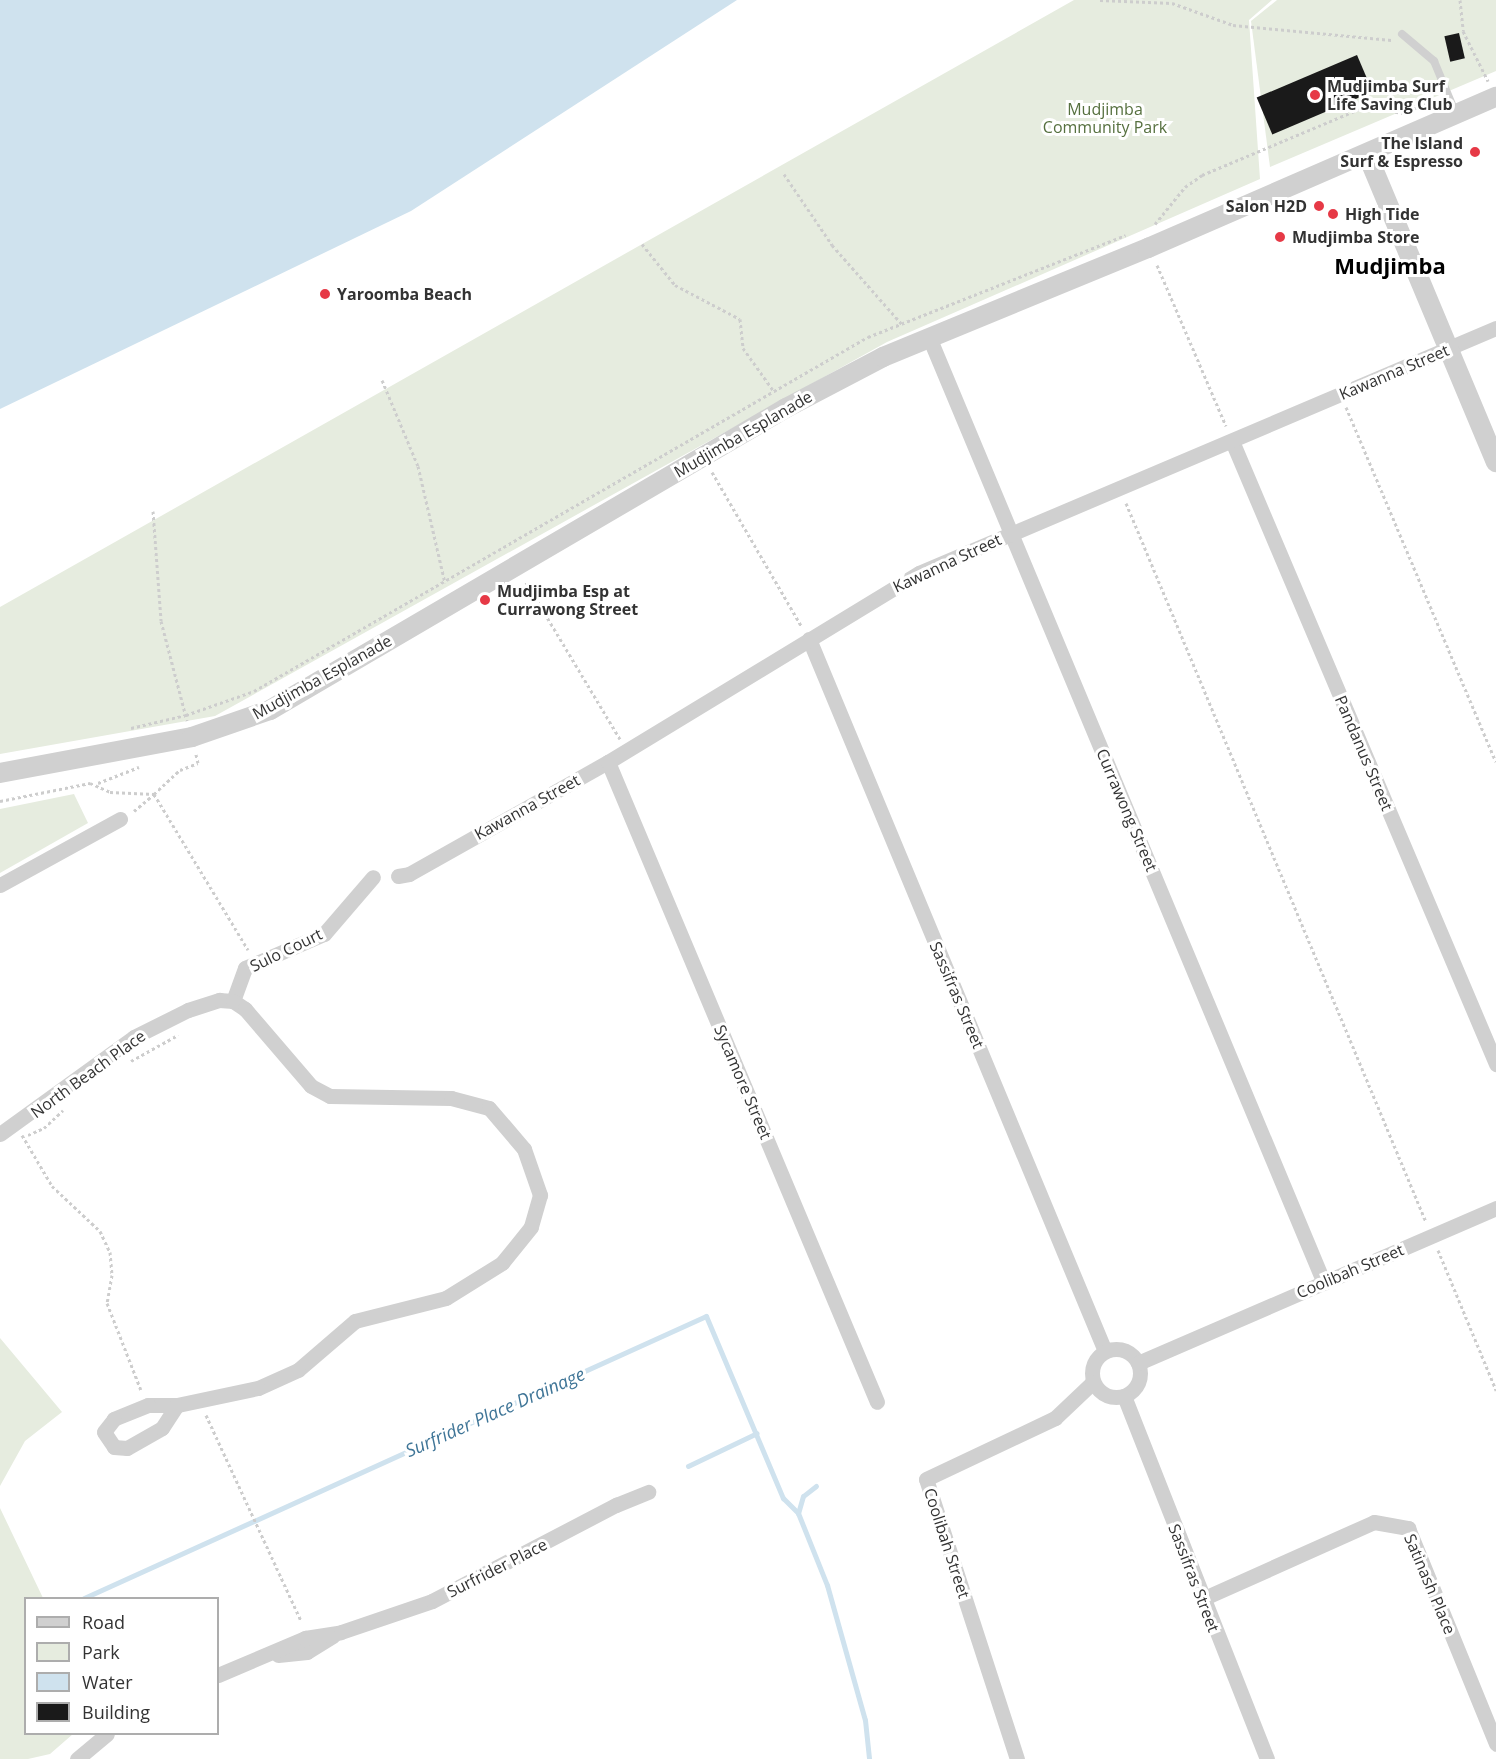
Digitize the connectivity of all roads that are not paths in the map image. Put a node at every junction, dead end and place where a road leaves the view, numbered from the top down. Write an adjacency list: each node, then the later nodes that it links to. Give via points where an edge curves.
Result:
1 (1402, 33): 3 (lane, via 1434,61)
2 (1492, 89): 3 (street, Mudjimba Esplanade)
3 (1456, 114): 4 (street, Mudjimba Esplanade)
4 (1367, 154): 6 (street, Mudjimba Esplanade); 7 (street)
5 (1496, 328): 7 (street, Kawanna Street)
6 (922, 340): 10 (street, Currawong Street); 13 (street, Mudjimba Esplanade, via 786,408 270,710 194,746)
7 (1448, 348): 8 (street, Kawanna Street); 9 (street)
8 (1232, 441): 10 (street, Kawanna Street); 19 (street, Pandanus Street)
9 (1496, 462)
10 (1011, 534): 11 (street, Kawanna Street, via 919,573); 22 (street, Currawong Street)
11 (809, 639): 12 (street, Kawanna Street); 23 (street, Sassifras Street)
12 (608, 762): 15 (street, Kawanna Street, via 409,874); 27 (street, Sycamore Street)
13 (0, 773)
14 (120, 819): 17 (street)
15 (398, 876)
16 (373, 877): 18 (street, Sulo Court, via 324,934 245,968)
17 (0, 885)
18 (233, 1001): 20 (street, North Beach Place, via 219,1000 188,1010 134,1037 20,1131); 28 (street, via 245,1009 311,1086 330,1096 451,1098 489,1108 524,1149 540,1195 531,1227 502,1263 446,1298 355,1321 298,1370 258,1388)
19 (1496, 1064)
20 (0, 1134)
21 (1496, 1208): 22 (street, Coolibah Street)
22 (1324, 1283): 24 (street, Coolibah Street)
23 (1105, 1351): 24 (street, via 1122,1349); 25 (street, via 1093,1365)
24 (1138, 1363): 26 (street, via 1140,1380)
25 (1094, 1382): 26 (street, via 1107,1396); 35 (street, Coolibah Street, via 1055,1418 926,1479)
26 (1124, 1396): 30 (street, Sassifras Street)
27 (878, 1402)
28 (177, 1406): 28 (street, via 162,1428 127,1448 114,1447 104,1432 114,1419 148,1405)
29 (649, 1492): 31 (street, Surfrider Place, via 616,1505 432,1601 341,1632 307,1652 267,1656)
30 (1202, 1599): 33 (street, Satinash Place, via 1374,1522 1408,1528); 36 (street, Sassifras Street)
31 (219, 1675)
32 (106, 1735): 34 (street)
33 (1496, 1744)
34 (83, 1756)
35 (1017, 1759)
36 (1267, 1759)

